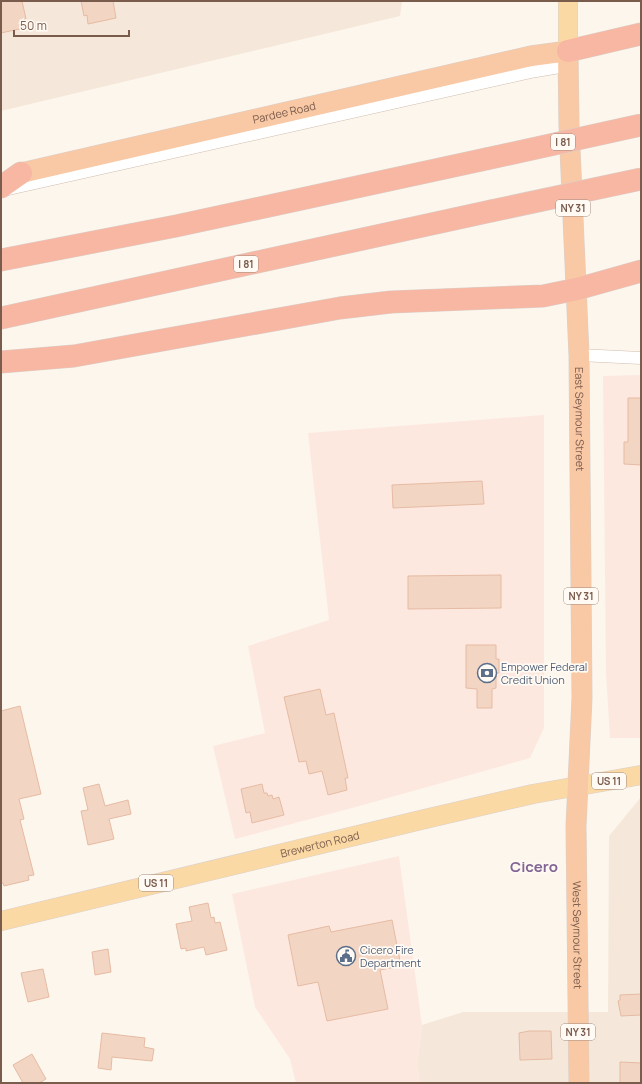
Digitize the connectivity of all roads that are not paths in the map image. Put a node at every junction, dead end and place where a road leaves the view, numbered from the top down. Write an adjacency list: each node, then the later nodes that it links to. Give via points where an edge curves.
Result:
1 (568, 1): 3 (main road, NY 31)
2 (641, 34): 3 (highway)
3 (568, 58): 5 (highway, Pardee Road, via 531,56); 7 (street, Pardee Road, via 533,70); 10 (highway, East Seymour Street / NY 31)
4 (641, 125): 8 (highway, I 81, bridge, via 176,226)
5 (11, 175): 7 (highway)
6 (641, 179): 11 (highway, I 81, bridge)
7 (1, 188)
8 (1, 260)
9 (641, 271): 10 (highway)
10 (577, 289): 12 (highway, East Seymour Street / NY 31); 14 (highway, via 543,296 391,302 340,308 74,356)
11 (1, 318)
12 (579, 355): 13 (street); 16 (highway, East Seymour Street / NY 31, via 582,698)
13 (641, 358)
14 (1, 362)
15 (641, 775): 16 (main road, Brewerton Road / US 11)
16 (577, 787): 17 (main road, Brewerton Road / US 11, via 533,794 418,820); 18 (highway, West Seymour Street / NY 31)
17 (1, 921)
18 (579, 1083)

